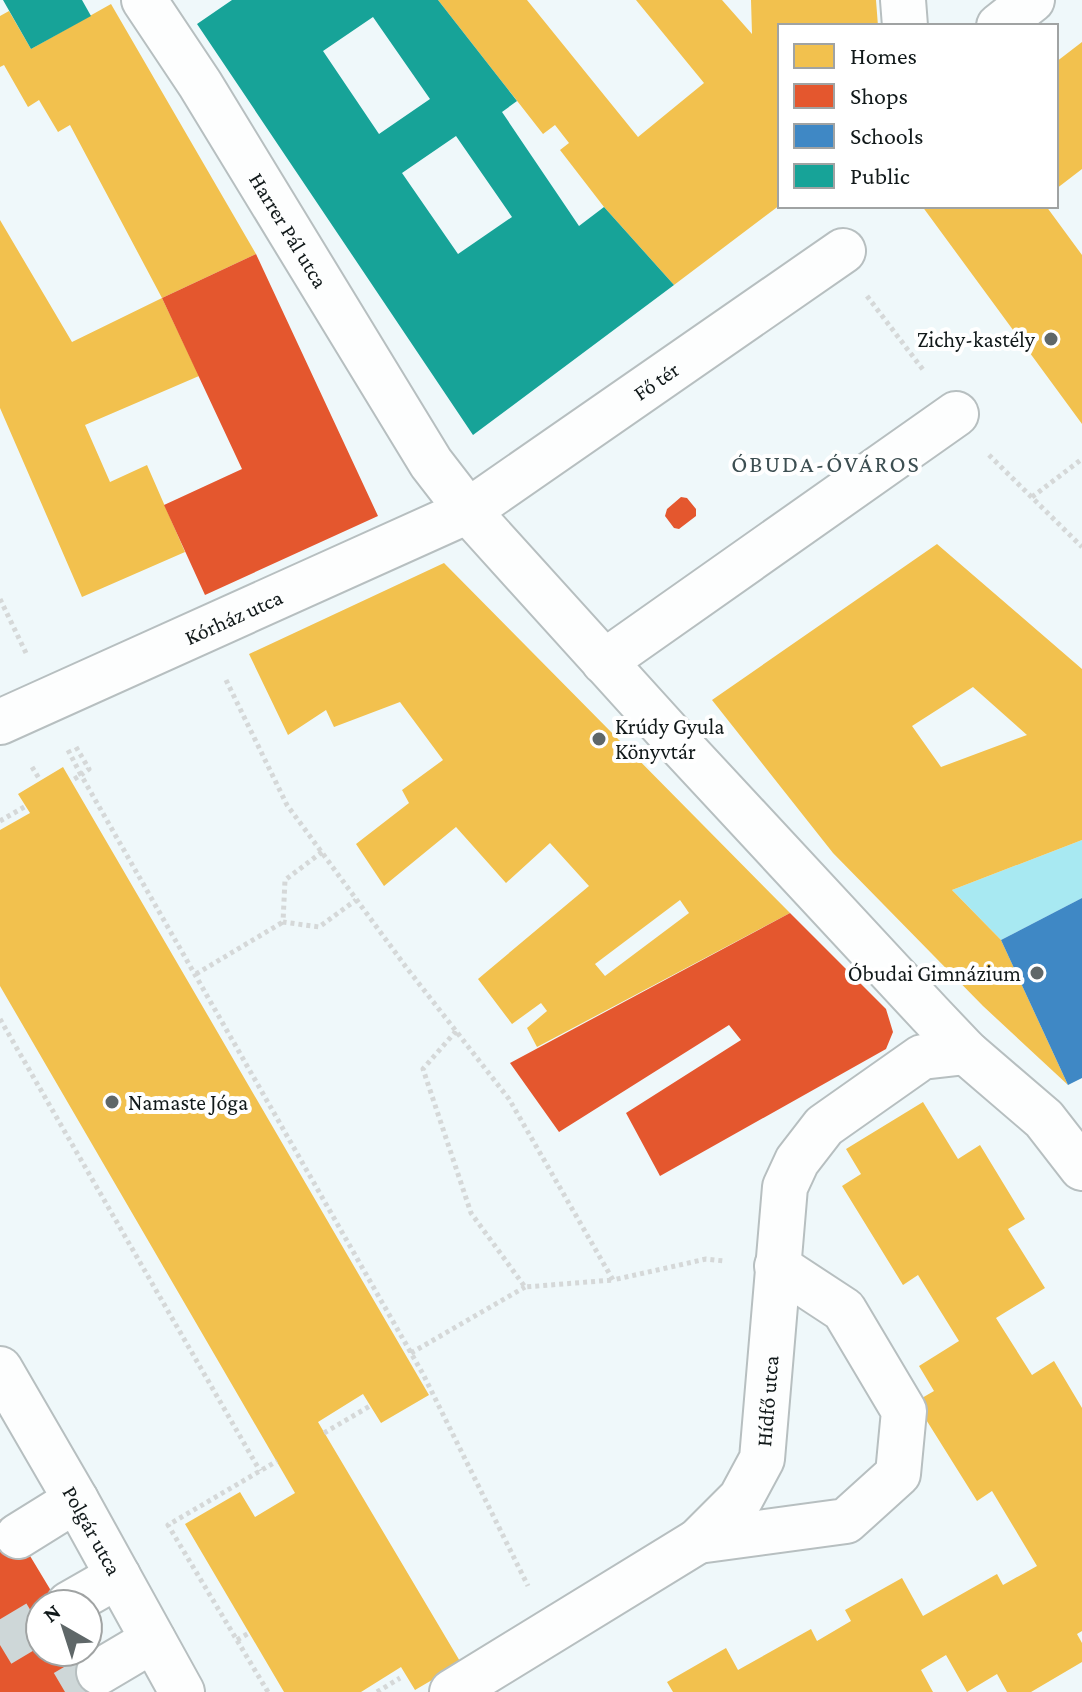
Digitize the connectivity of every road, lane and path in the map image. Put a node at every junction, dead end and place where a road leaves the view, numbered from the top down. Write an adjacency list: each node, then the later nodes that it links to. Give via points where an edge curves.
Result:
1 (144, 0): 10 (street, Harrer Pál utca, via 431,463)
2 (903, 0): 4 (street)
3 (1032, 0): 5 (street)
4 (905, 24)
5 (1002, 24)
6 (843, 251): 10 (street, Fő tér)
7 (956, 414): 11 (street)
8 (1082, 459): 9 (path)
9 (1032, 497)
10 (468, 511): 11 (street); 13 (street, Kórház utca)
11 (604, 662): 28 (street)
12 (224, 677): 22 (path, via 287,805)
13 (48, 700): 14 (street, Kórház utca); 17 (path, via 89,769)
14 (0, 722)
15 (74, 760): 17 (path)
16 (30, 764): 18 (path)
17 (81, 775): 19 (path); 25 (path)
18 (40, 780)
19 (71, 781)
20 (26, 806): 21 (path)
21 (0, 821)
22 (322, 852): 23 (path); 24 (path, via 285,880)
23 (356, 900): 24 (path, via 319,927); 27 (path)
24 (283, 922): 25 (path)
25 (196, 974): 33 (path)
26 (0, 1019): 38 (path)
27 (456, 1031): 31 (path, via 509,1099); 32 (path, via 423,1069 471,1213)
28 (966, 1052): 29 (street, via 1044,1119); 30 (street, Hídfő utca, via 922,1057 824,1126 785,1187)
29 (1082, 1168)
30 (777, 1266): 31 (path, via 706,1259); 41 (street, Hídfő utca, via 762,1459 741,1498); 41 (street, via 844,1310 904,1411 898,1474 846,1521)
31 (613, 1280): 32 (path)
32 (525, 1287): 33 (path)
33 (411, 1353): 45 (path)
34 (0, 1369): 39 (street, Polgár utca)
35 (370, 1406): 36 (path)
36 (324, 1433)
37 (277, 1461): 38 (path)
38 (260, 1471): 47 (path, via 168,1525)
39 (76, 1500): 40 (street); 42 (street, Polgár utca)
40 (18, 1536)
41 (698, 1541): 45 (street, Hídfő utca)
42 (118, 1576): 43 (street); 46 (street, Polgár utca)
43 (97, 1588)
44 (249, 1633): 47 (path)
45 (551, 1633): 53 (street, Hídfő utca)
46 (153, 1640): 48 (street); 50 (street, Polgár utca)
47 (237, 1640): 51 (path)
48 (99, 1672)
49 (406, 1675): 52 (path)
50 (182, 1692)
51 (268, 1692)
52 (377, 1692)
53 (452, 1692)

